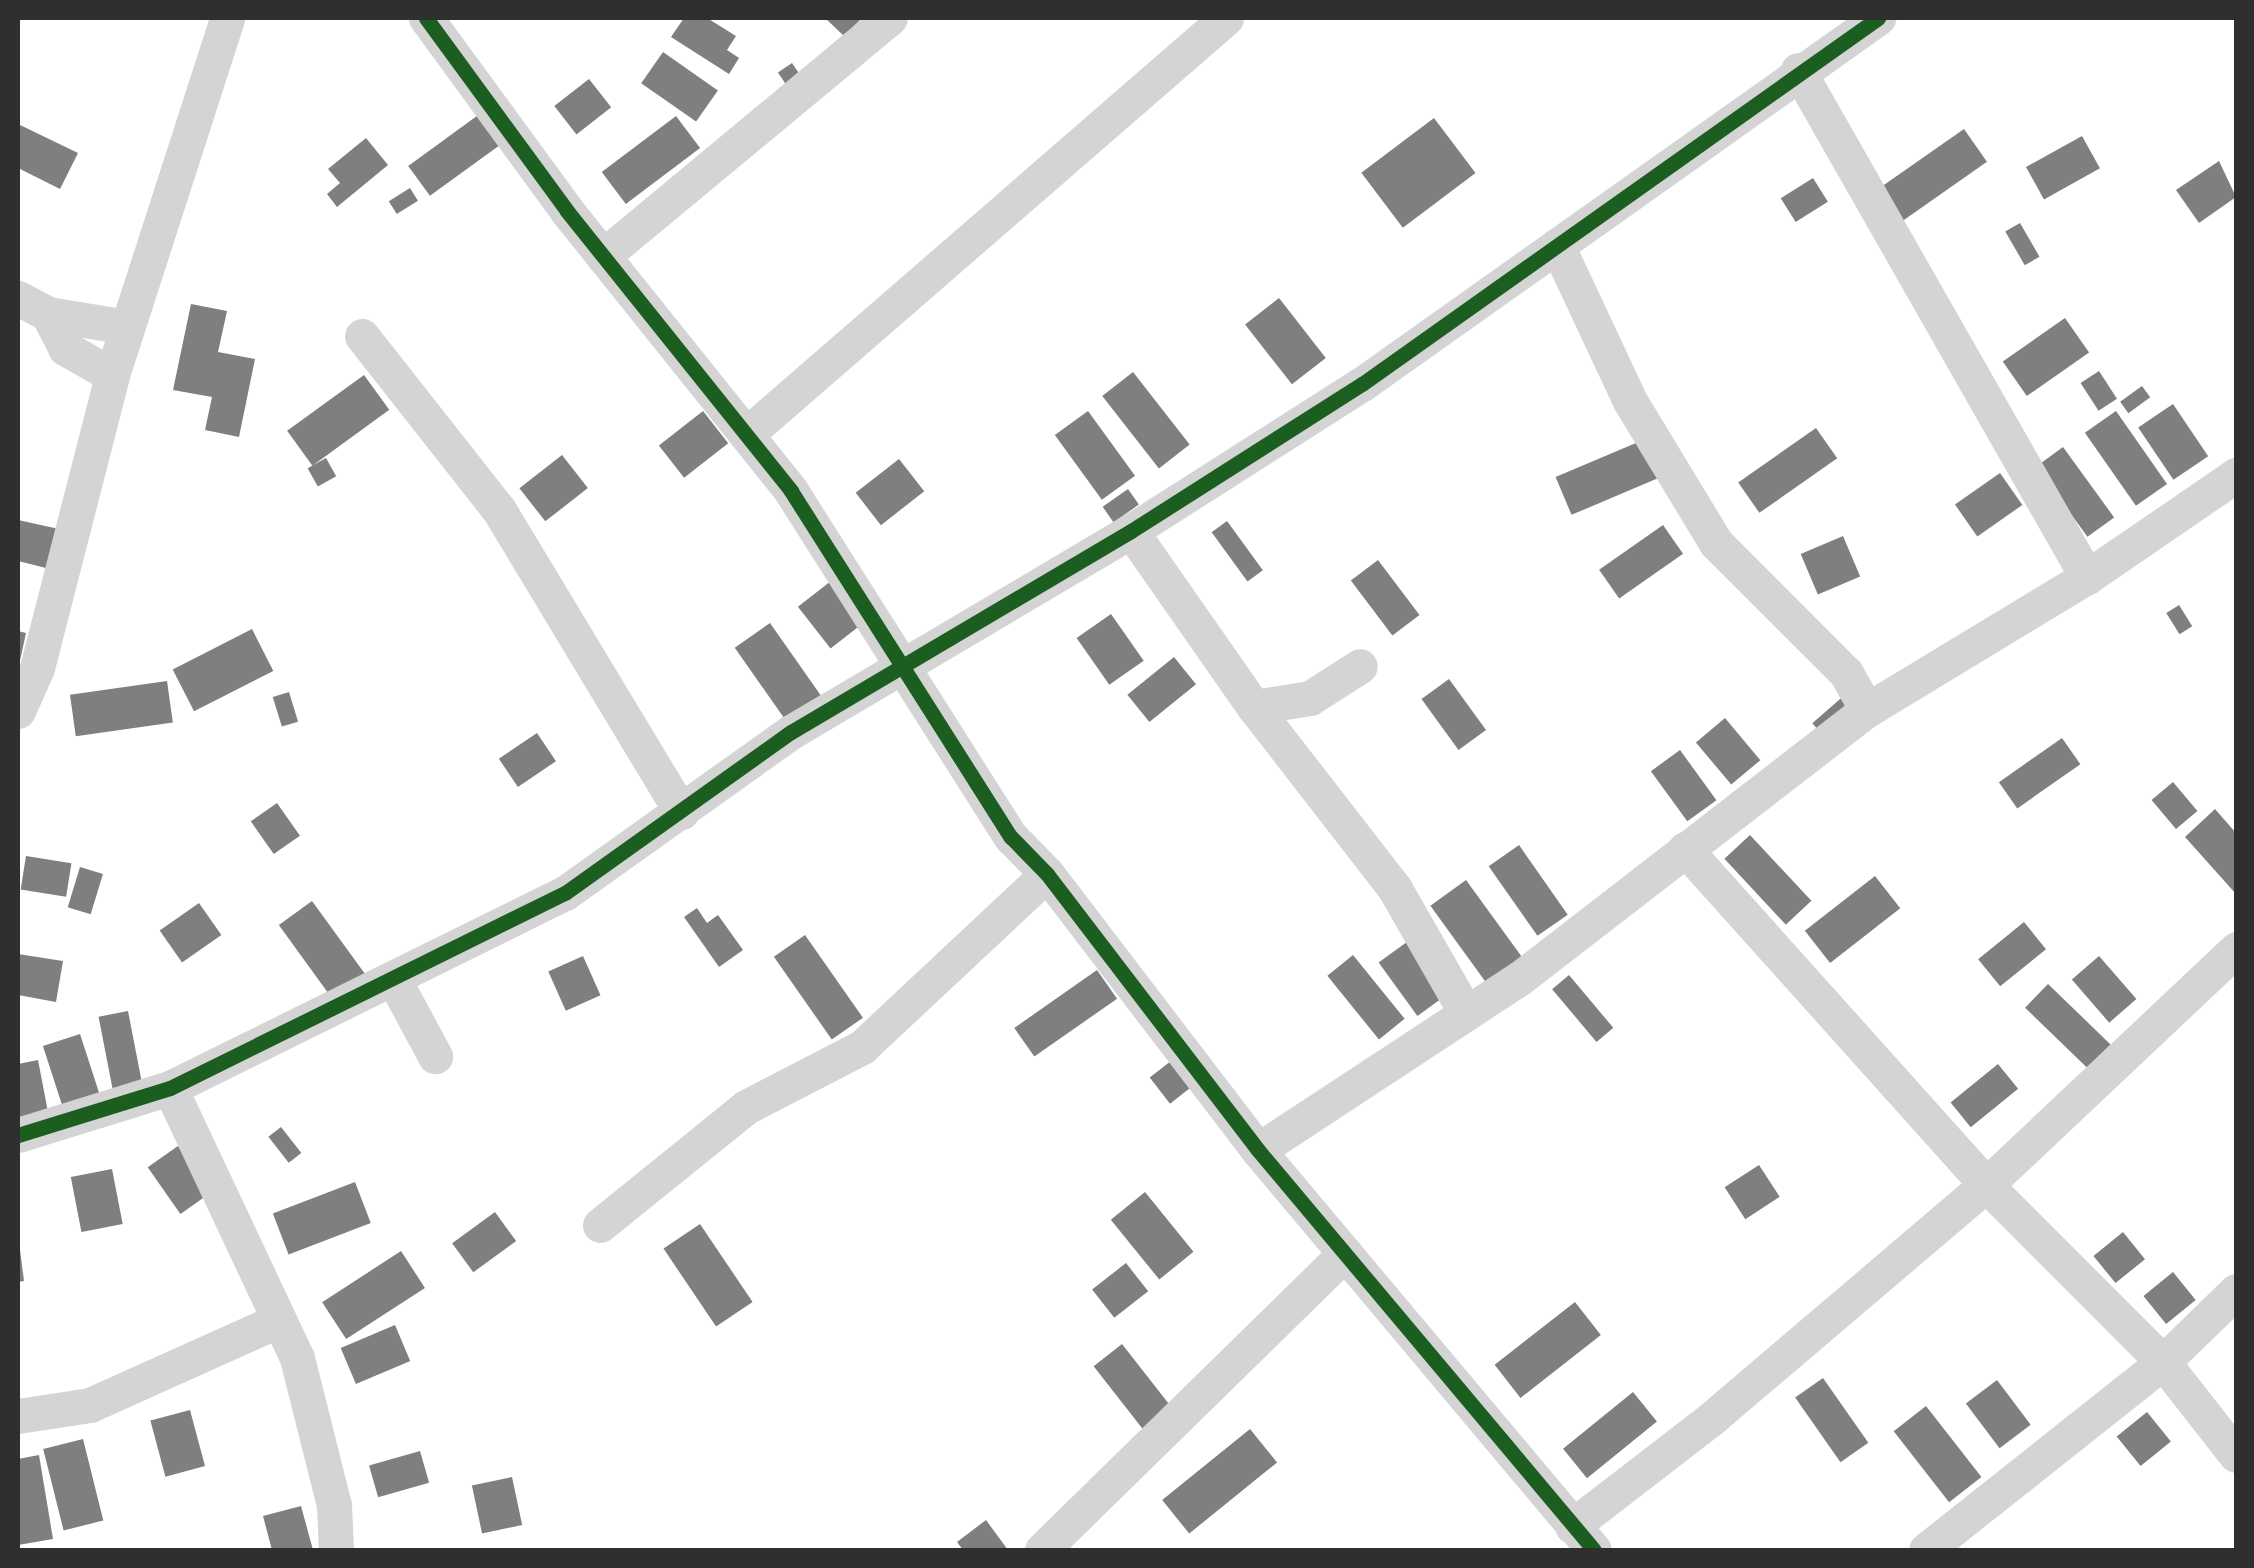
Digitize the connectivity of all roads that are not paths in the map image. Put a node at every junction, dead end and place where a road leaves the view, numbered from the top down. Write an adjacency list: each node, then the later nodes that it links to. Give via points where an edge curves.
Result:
1 (227, 18): 10 (street)
2 (426, 18): 8 (street)
3 (890, 18): 8 (street)
4 (1226, 18): 13 (street)
5 (1878, 18): 6 (street)
6 (1798, 70): 7 (street); 16 (street)
7 (1557, 245): 15 (street, via 1362,384); 20 (street, via 1630,401 1716,544 1846,673)
8 (604, 256): 13 (street)
9 (33, 306): 10 (street); 12 (street, via 65,348)
10 (127, 327): 12 (street, via 124,356)
11 (362, 336): 22 (street, via 499,510)
12 (112, 375): 21 (street, via 37,668)
13 (748, 433): 18 (street)
14 (2236, 475): 16 (street)
15 (1130, 531): 18 (street); 19 (street)
16 (2087, 577): 20 (street)
17 (1360, 666): 19 (street, via 1310,698)
18 (906, 668): 22 (street, via 791,732); 24 (street, via 1011,838)
19 (1254, 707): 27 (street, via 1395,889)
20 (1866, 710): 23 (street)
21 (18, 711)
22 (681, 812): 26 (street, via 566,892)
23 (1685, 849): 27 (street, via 1617,907); 32 (street)
24 (1047, 874): 31 (street); 33 (street, via 862,1047 746,1108)
25 (2236, 949): 32 (street)
26 (392, 978): 28 (street); 29 (street)
27 (1466, 1013): 31 (street)
28 (435, 1056)
29 (170, 1088): 30 (street); 36 (street)
30 (18, 1135)
31 (1258, 1150): 34 (street)
32 (1986, 1185): 37 (street); 40 (street, via 1712,1418)
33 (600, 1225)
34 (1345, 1252): 40 (street); 42 (street)
35 (2236, 1291): 37 (street)
36 (277, 1322): 38 (street, via 90,1405); 41 (street, via 301,1376 334,1504)
37 (2163, 1362): 39 (street); 43 (street)
38 (18, 1416)
39 (2236, 1455)
40 (1583, 1538)
41 (336, 1550)
42 (1042, 1550)
43 (1926, 1550)

